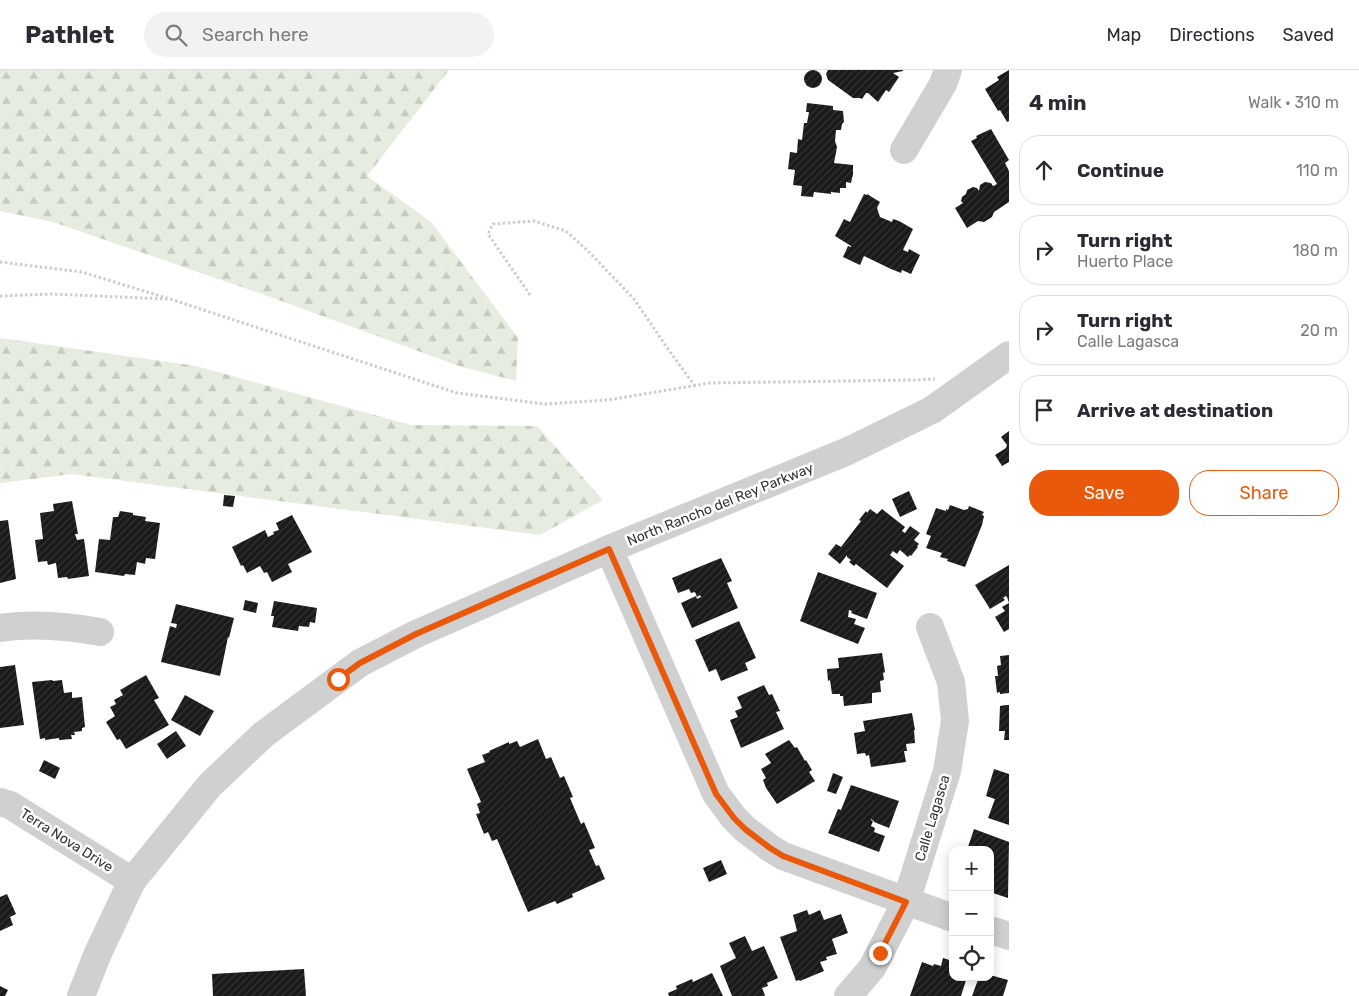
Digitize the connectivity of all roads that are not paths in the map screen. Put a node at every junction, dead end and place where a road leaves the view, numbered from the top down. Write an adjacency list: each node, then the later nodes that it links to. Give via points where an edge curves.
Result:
1 (948, 70): 2 (street, via 944,84)
2 (904, 150)
3 (1009, 355): 4 (street, North Rancho del Rey Parkway, via 932,410 848,452)
4 (609, 549): 9 (street, North Rancho del Rey Parkway, via 416,634 360,663 264,734 210,785); 10 (street, via 716,794 734,818 783,856)
5 (930, 627): 10 (street, Calle Lagasca, via 951,682 955,721 947,771)
6 (0, 628): 7 (street, via 43,626)
7 (100, 632)
8 (0, 802): 9 (street, Terra Nova Drive, via 10,805)
9 (132, 881): 14 (street, North Rancho del Rey Parkway)
10 (906, 902): 11 (street); 15 (street, Calle Lagasca, via 872,968)
11 (949, 917)
12 (994, 931): 13 (street)
13 (1009, 936)
14 (81, 996)
15 (848, 996)

